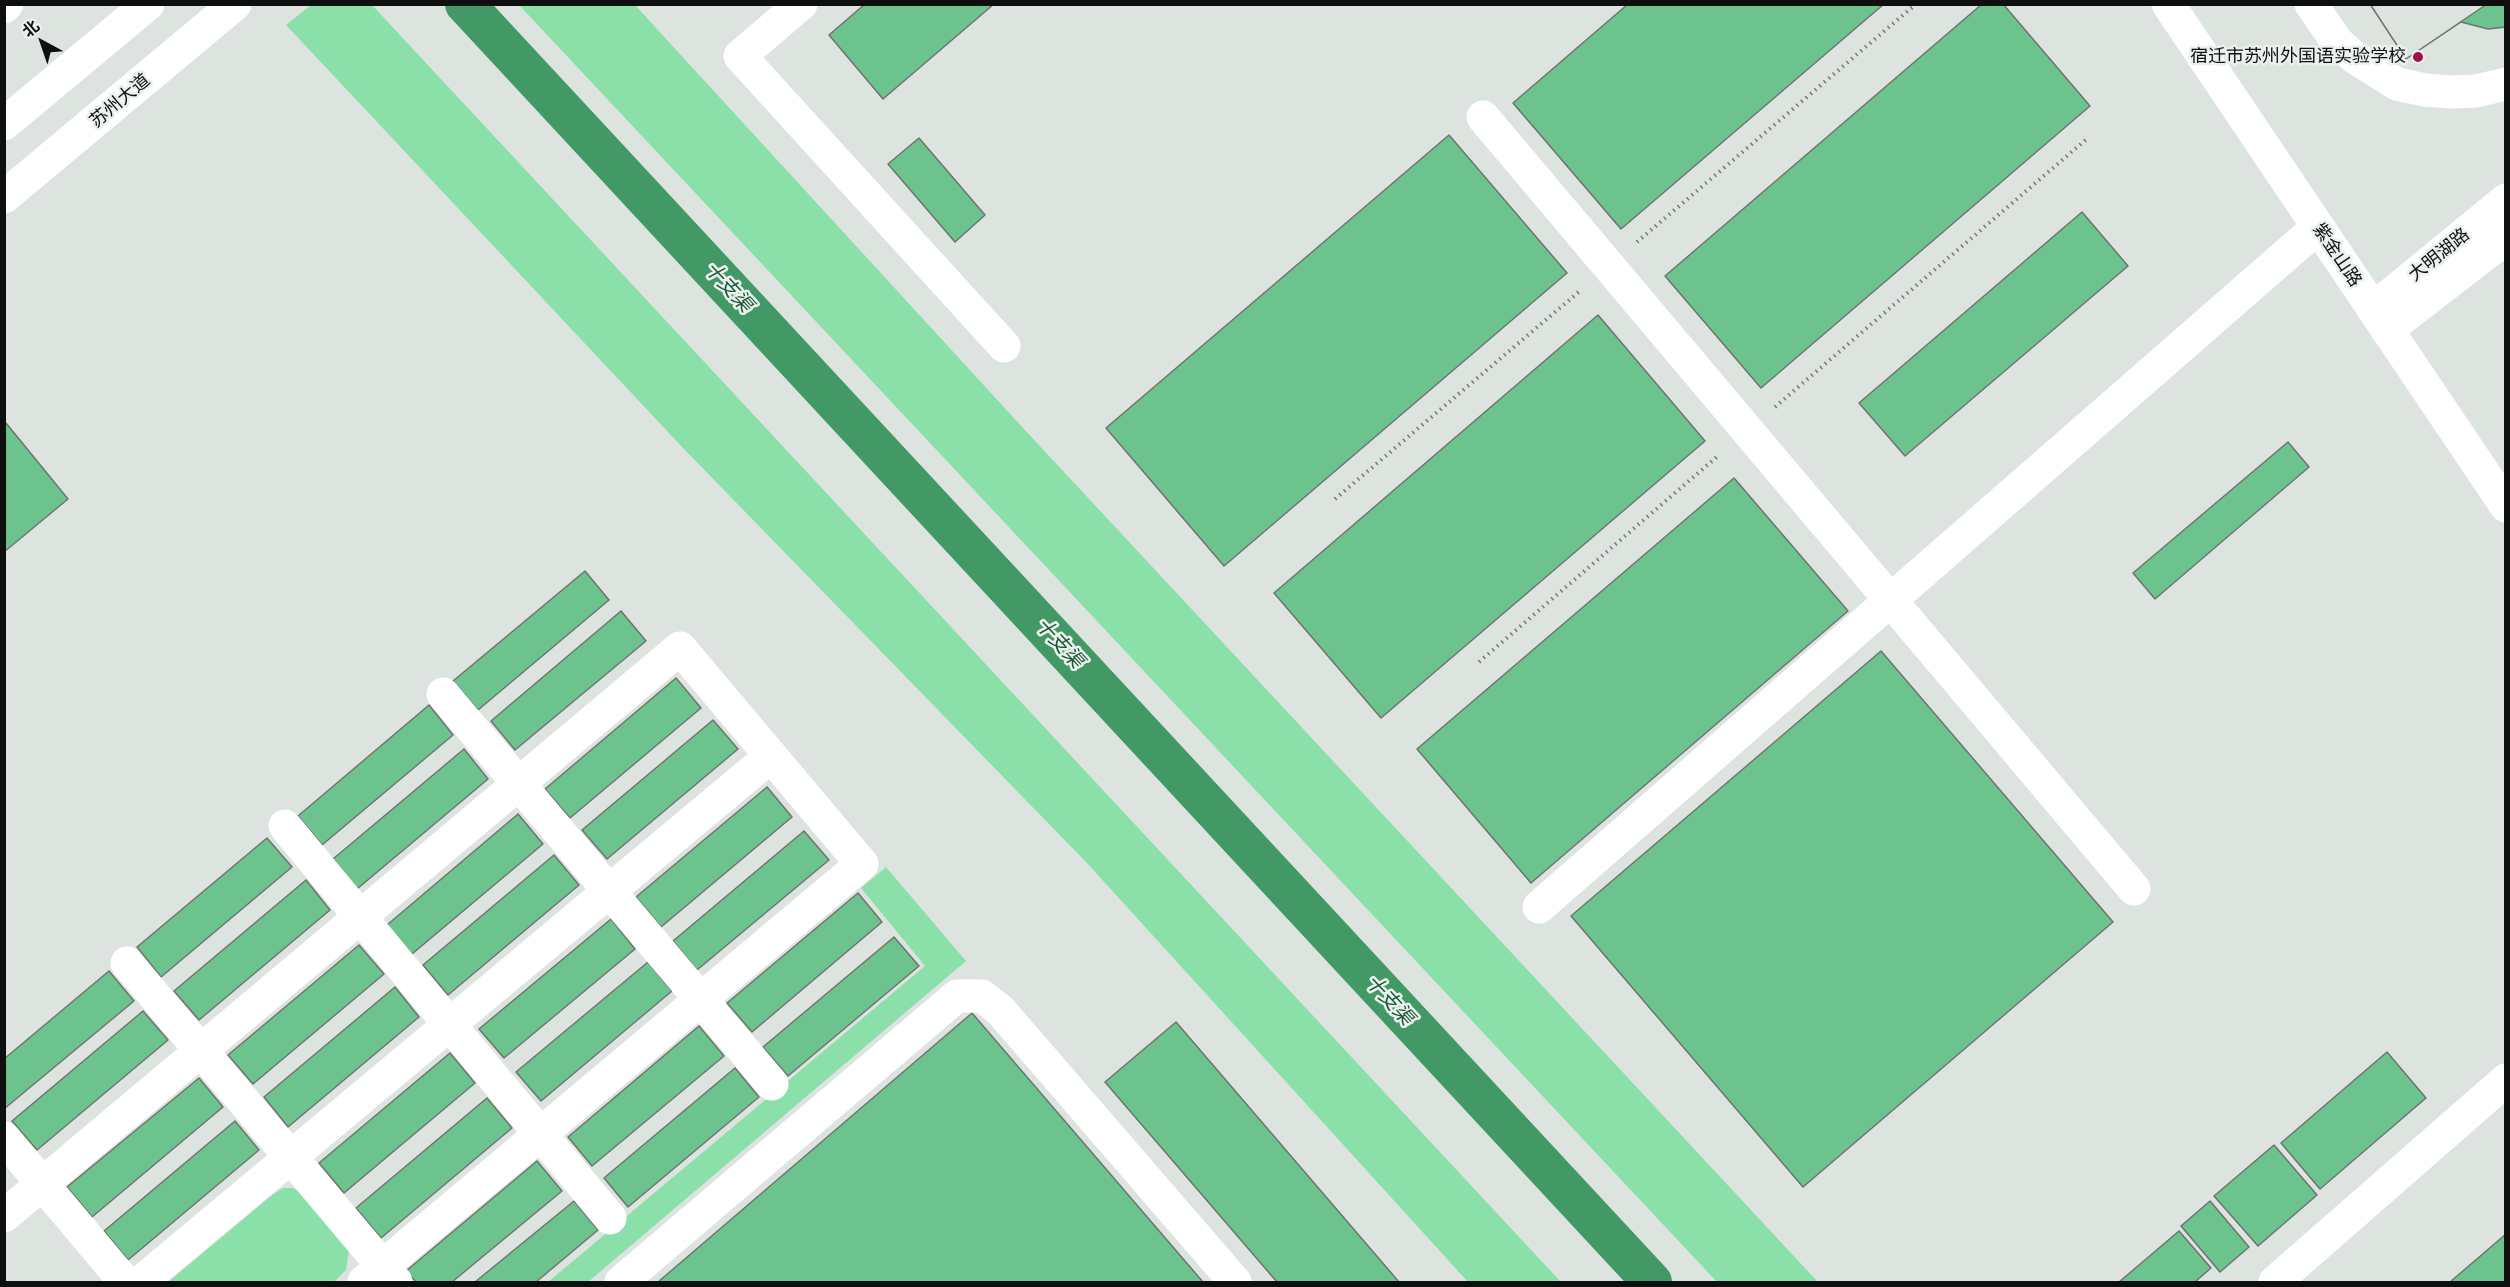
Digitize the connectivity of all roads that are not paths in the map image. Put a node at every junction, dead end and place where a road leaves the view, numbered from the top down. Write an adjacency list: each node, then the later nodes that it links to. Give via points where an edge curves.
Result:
1 (148, 4): 8 (street)
2 (235, 4): 9 (street, 苏州大道)
3 (801, 4): 14 (street, via 740,56)
4 (2168, 4): 11 (street, 紫金山路)
5 (2311, 4): 6 (street, via 2337,42 2397,84 2452,92)
6 (2505, 84)
7 (1483, 117): 16 (street)
8 (4, 124)
9 (4, 196)
10 (2505, 200): 13 (street, 大明湖路)
11 (2318, 227): 13 (street, 紫金山路); 16 (street)
12 (2505, 238): 13 (street, 大明湖路)
13 (2380, 319): 15 (street, 紫金山路)
14 (1004, 346)
15 (2505, 506)
16 (1890, 600): 21 (street); 23 (street)
17 (444, 694): 19 (street)
18 (771, 756): 19 (street, via 680,648); 22 (street); 26 (street, via 862,864)
19 (519, 784): 22 (street); 24 (street)
20 (285, 826): 24 (street)
21 (2134, 889)
22 (609, 891): 26 (street); 27 (street)
23 (1539, 907)
24 (360, 917): 27 (street); 28 (street)
25 (127, 963): 28 (street)
26 (701, 1000): 30 (street); 31 (street)
27 (450, 1025): 31 (street); 33 (street)
28 (201, 1051): 33 (street); 34 (street)
29 (2505, 1080): 42 (street)
30 (772, 1084)
31 (541, 1134): 36 (street); 37 (street)
32 (4, 1138): 34 (street)
33 (291, 1158): 37 (street); 39 (street)
34 (42, 1184): 35 (street); 38 (street)
35 (4, 1216)
36 (610, 1218)
37 (381, 1277)
38 (125, 1282)
39 (141, 1282)
40 (621, 1282): 41 (street, via 957,996 982,996 1000,1010)
41 (1235, 1282)
42 (2278, 1282)

